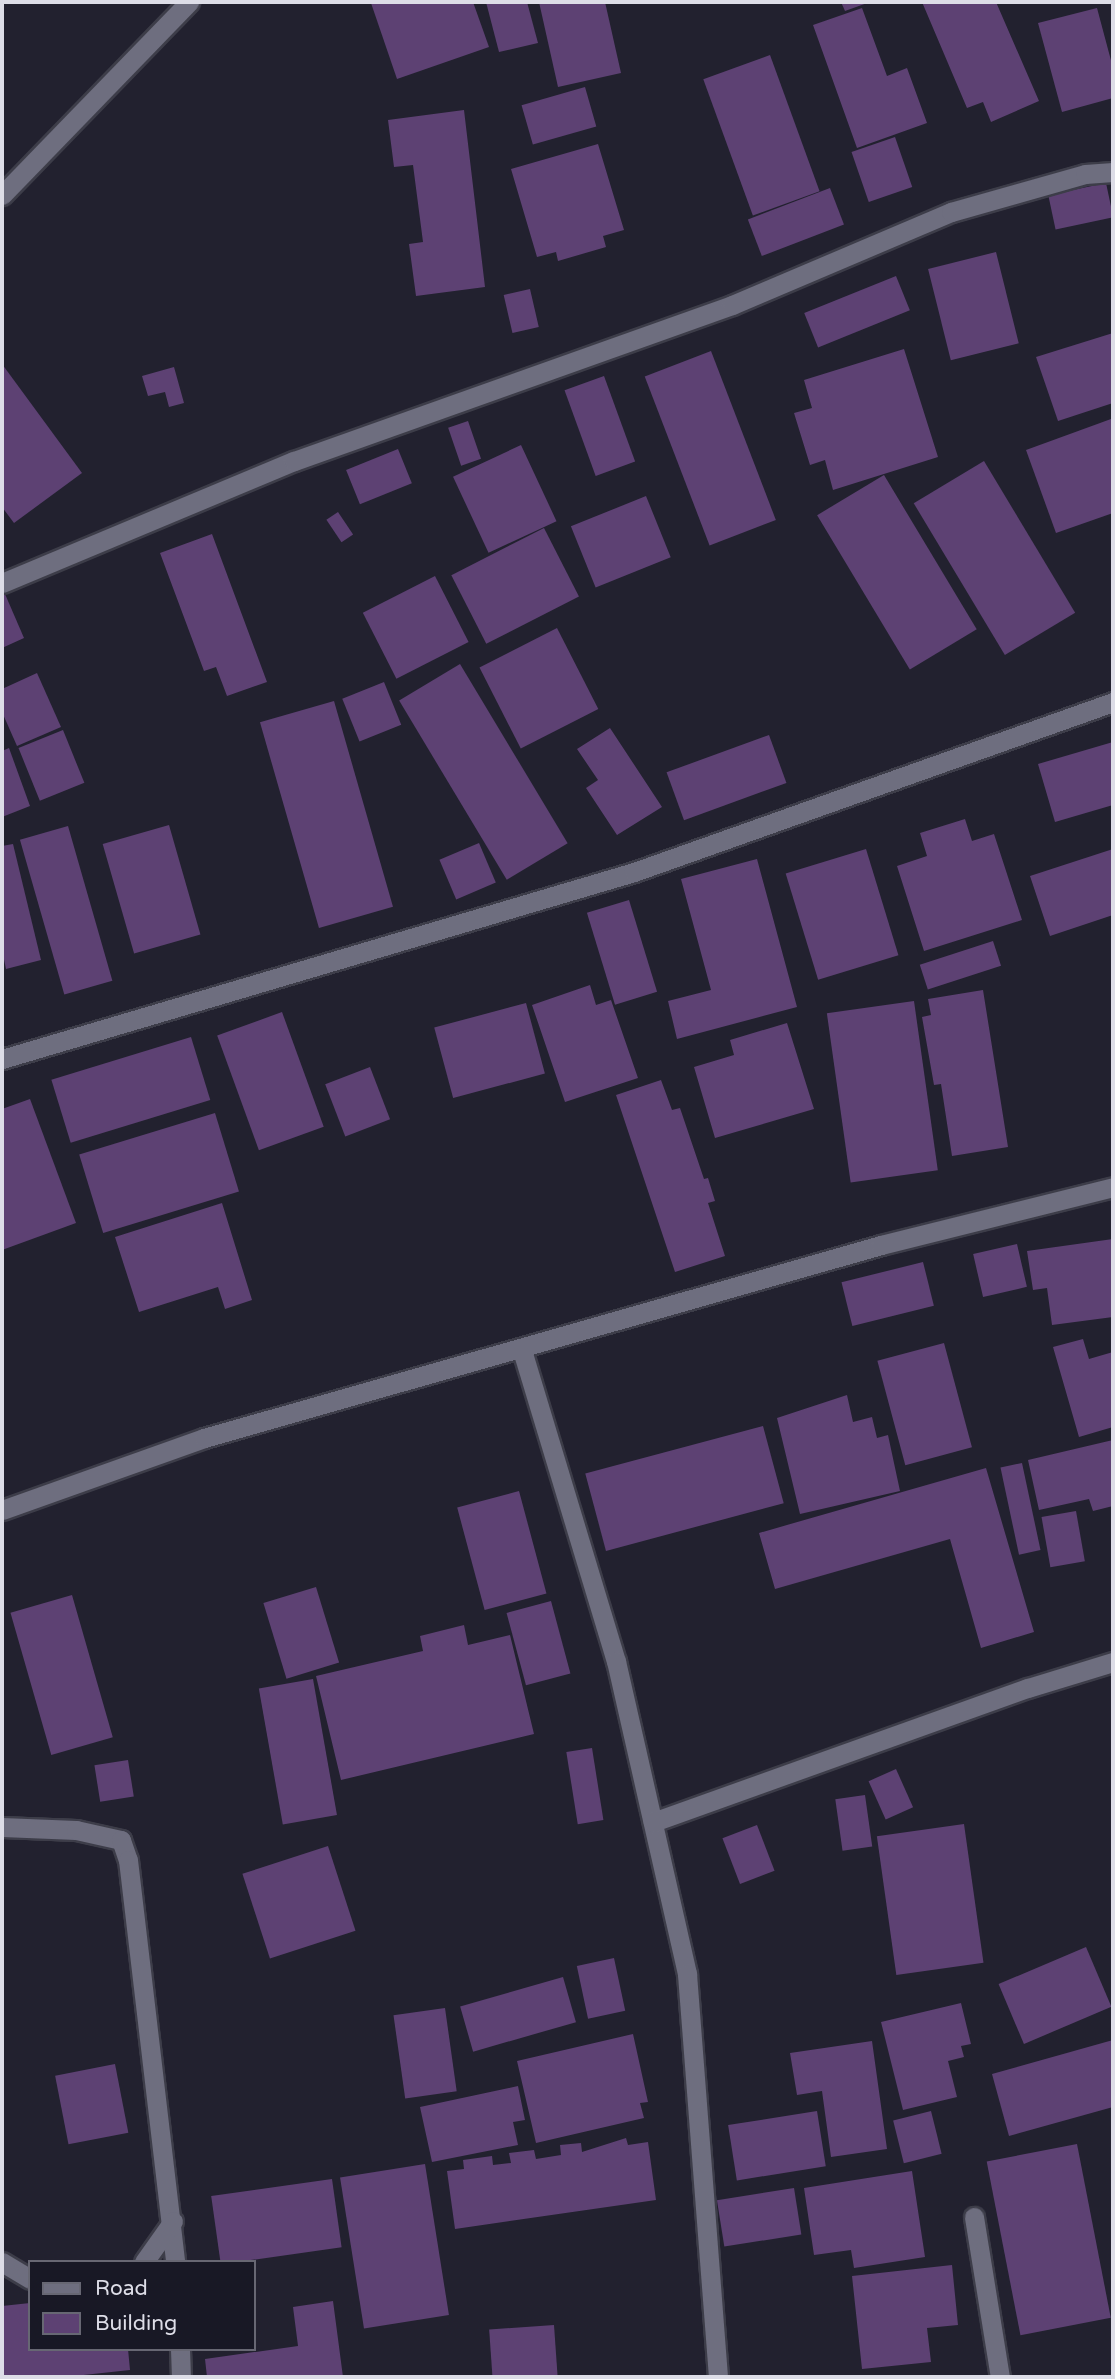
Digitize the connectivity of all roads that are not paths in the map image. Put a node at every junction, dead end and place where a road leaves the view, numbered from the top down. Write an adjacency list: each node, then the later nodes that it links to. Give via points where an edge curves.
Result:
1 (189, 2): 3 (street)
2 (1113, 172): 4 (street, via 1085,174 951,212 733,305 294,461)
3 (2, 195)
4 (2, 583)
5 (1113, 702): 6 (street, via 634,872)
6 (2, 1059)
7 (1113, 1186): 8 (street, via 881,1245)
8 (522, 1350): 9 (street, via 204,1438); 11 (street, via 615,1661)
9 (2, 1510)
10 (1113, 1662): 11 (street)
11 (653, 1822): 21 (street, via 687,1974)
12 (2, 1827): 14 (street, via 76,1830 121,1840 128,1860)
13 (974, 2217): 22 (street)
14 (173, 2221): 15 (street); 16 (street)
15 (145, 2260)
16 (175, 2260)
17 (2, 2262): 18 (street)
18 (28, 2279)
19 (180, 2351): 20 (street)
20 (181, 2377)
21 (718, 2377)
22 (1000, 2377)

